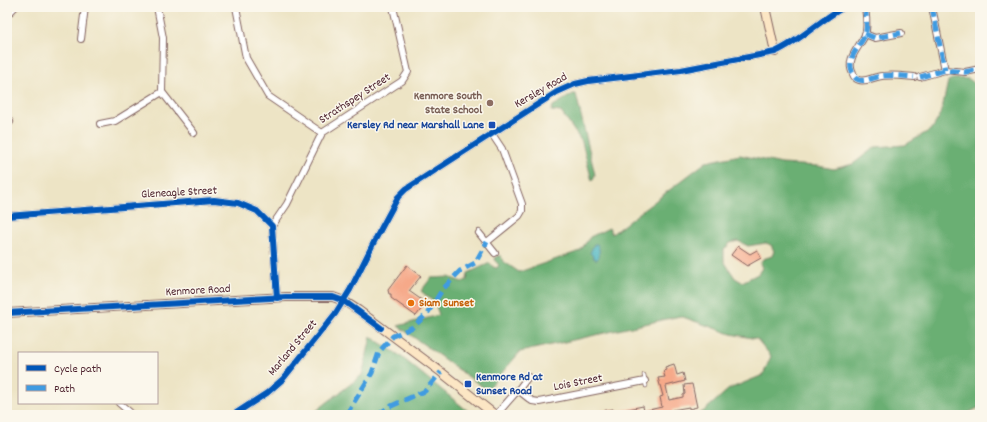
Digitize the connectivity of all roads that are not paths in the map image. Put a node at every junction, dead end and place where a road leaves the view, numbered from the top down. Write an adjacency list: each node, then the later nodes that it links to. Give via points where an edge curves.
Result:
1 (15, 7): 10 (street)
2 (85, 7): 13 (street)
3 (156, 7): 17 (street, via 163,38)
4 (236, 7): 20 (street, via 246,58 268,96)
5 (393, 7): 20 (street, Strathspey Street, via 408,72 402,82)
6 (765, 7): 14 (street)
7 (844, 7): 14 (street, Kersley Road)
8 (865, 7): 12 (street)
9 (932, 7): 16 (street)
10 (7, 15)
11 (901, 33): 12 (street, via 875,38)
12 (865, 34): 16 (street, via 850,66 854,77 859,80 866,81 886,75 917,77)
13 (81, 39)
14 (774, 52): 21 (street, Kersley Road, via 681,70 575,84 557,92)
15 (980, 69): 16 (street, via 965,72)
16 (945, 70)
17 (162, 92): 18 (street, via 115,121); 19 (street)
18 (100, 124)
19 (194, 133)
20 (322, 133): 23 (street, Strathspey Street, via 287,204)
21 (492, 134): 25 (street, via 502,149 522,204 522,211); 28 (street, Kersley Road, via 406,189 398,197)
22 (7, 216): 23 (street, Gleneagle Street, via 214,200 238,203 257,211)
23 (272, 226): 27 (street)
24 (479, 233): 25 (street)
25 (487, 242): 26 (street)
26 (495, 253)
27 (277, 298): 28 (street, Kenmore Road, via 328,297); 29 (street, Kenmore Road)
28 (344, 301): 35 (street, Marland Street, via 283,379 267,393); 36 (street, Kenmore Road, via 442,372)
29 (7, 314)
30 (528, 376): 32 (street)
31 (645, 381): 32 (street, Lois Street, via 539,402 532,401)
32 (518, 390): 36 (street)
33 (120, 404): 34 (street)
34 (133, 415)
35 (233, 415)
36 (495, 415)

